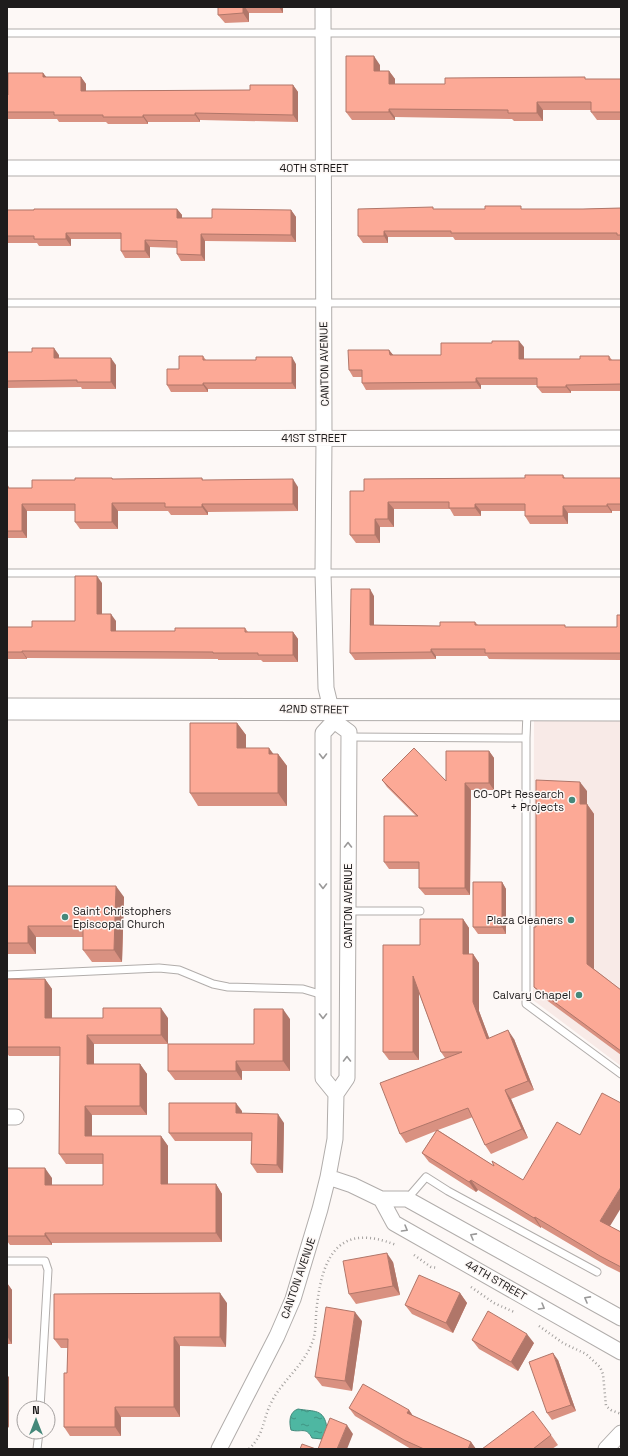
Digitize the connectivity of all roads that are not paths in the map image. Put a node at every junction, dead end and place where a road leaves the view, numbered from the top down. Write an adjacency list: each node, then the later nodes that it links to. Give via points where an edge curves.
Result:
1 (323, 7): 2 (street, CANTON AVENUE)
2 (323, 32): 3 (lane); 4 (lane); 6 (street, CANTON AVENUE)
3 (7, 33)
4 (621, 33)
5 (7, 168): 6 (street, 40TH STREET)
6 (323, 168): 7 (street, 40TH STREET); 8 (street, CANTON AVENUE)
7 (621, 168)
8 (323, 302): 9 (lane); 10 (lane); 11 (street, CANTON AVENUE)
9 (7, 303)
10 (621, 303)
11 (324, 438): 12 (street, 41ST STREET); 13 (street, 41ST STREET); 15 (street, CANTON AVENUE)
12 (621, 438)
13 (7, 439)
14 (7, 573): 15 (lane)
15 (323, 573): 16 (lane); 20 (street, CANTON AVENUE, via 326,688)
16 (621, 574)
17 (7, 709): 20 (street, 42ND STREET)
18 (527, 710): 19 (street, 42ND STREET); 20 (street, 42ND STREET); 22 (lane)
19 (621, 710)
20 (333, 715): 21 (street, via 349,732); 26 (street, one-way to 26, via 323,733)
21 (349, 737): 22 (lane); 23 (street, CANTON AVENUE, one-way to 21)
22 (526, 738): 28 (lane, via 526,1004)
23 (348, 911): 24 (lane); 27 (street, CANTON AVENUE)
24 (420, 911)
25 (7, 974): 26 (lane, via 159,968 179,970 213,984 228,987 303,989)
26 (323, 995): 27 (street); 29 (street, one-way to 29, via 323,1078)
27 (347, 995): 29 (street, CANTON AVENUE, one-way to 27, via 347,1078)
28 (621, 1074)
29 (336, 1094): 30 (street, CANTON AVENUE, via 335,1139)
30 (328, 1177): 31 (street); 39 (street, CANTON AVENUE, via 293,1299)
31 (381, 1199): 32 (street); 36 (street, 44TH STREET, one-way to 36, via 394,1223)
32 (407, 1199): 34 (lane, via 426,1177); 35 (street, one-way to 32)
33 (7, 1261): 37 (lane, via 45,1261 48,1270)
34 (597, 1272)
35 (621, 1318)
36 (621, 1352)
37 (40, 1400)
38 (621, 1433): 40 (street)
39 (220, 1449)
40 (606, 1449)

